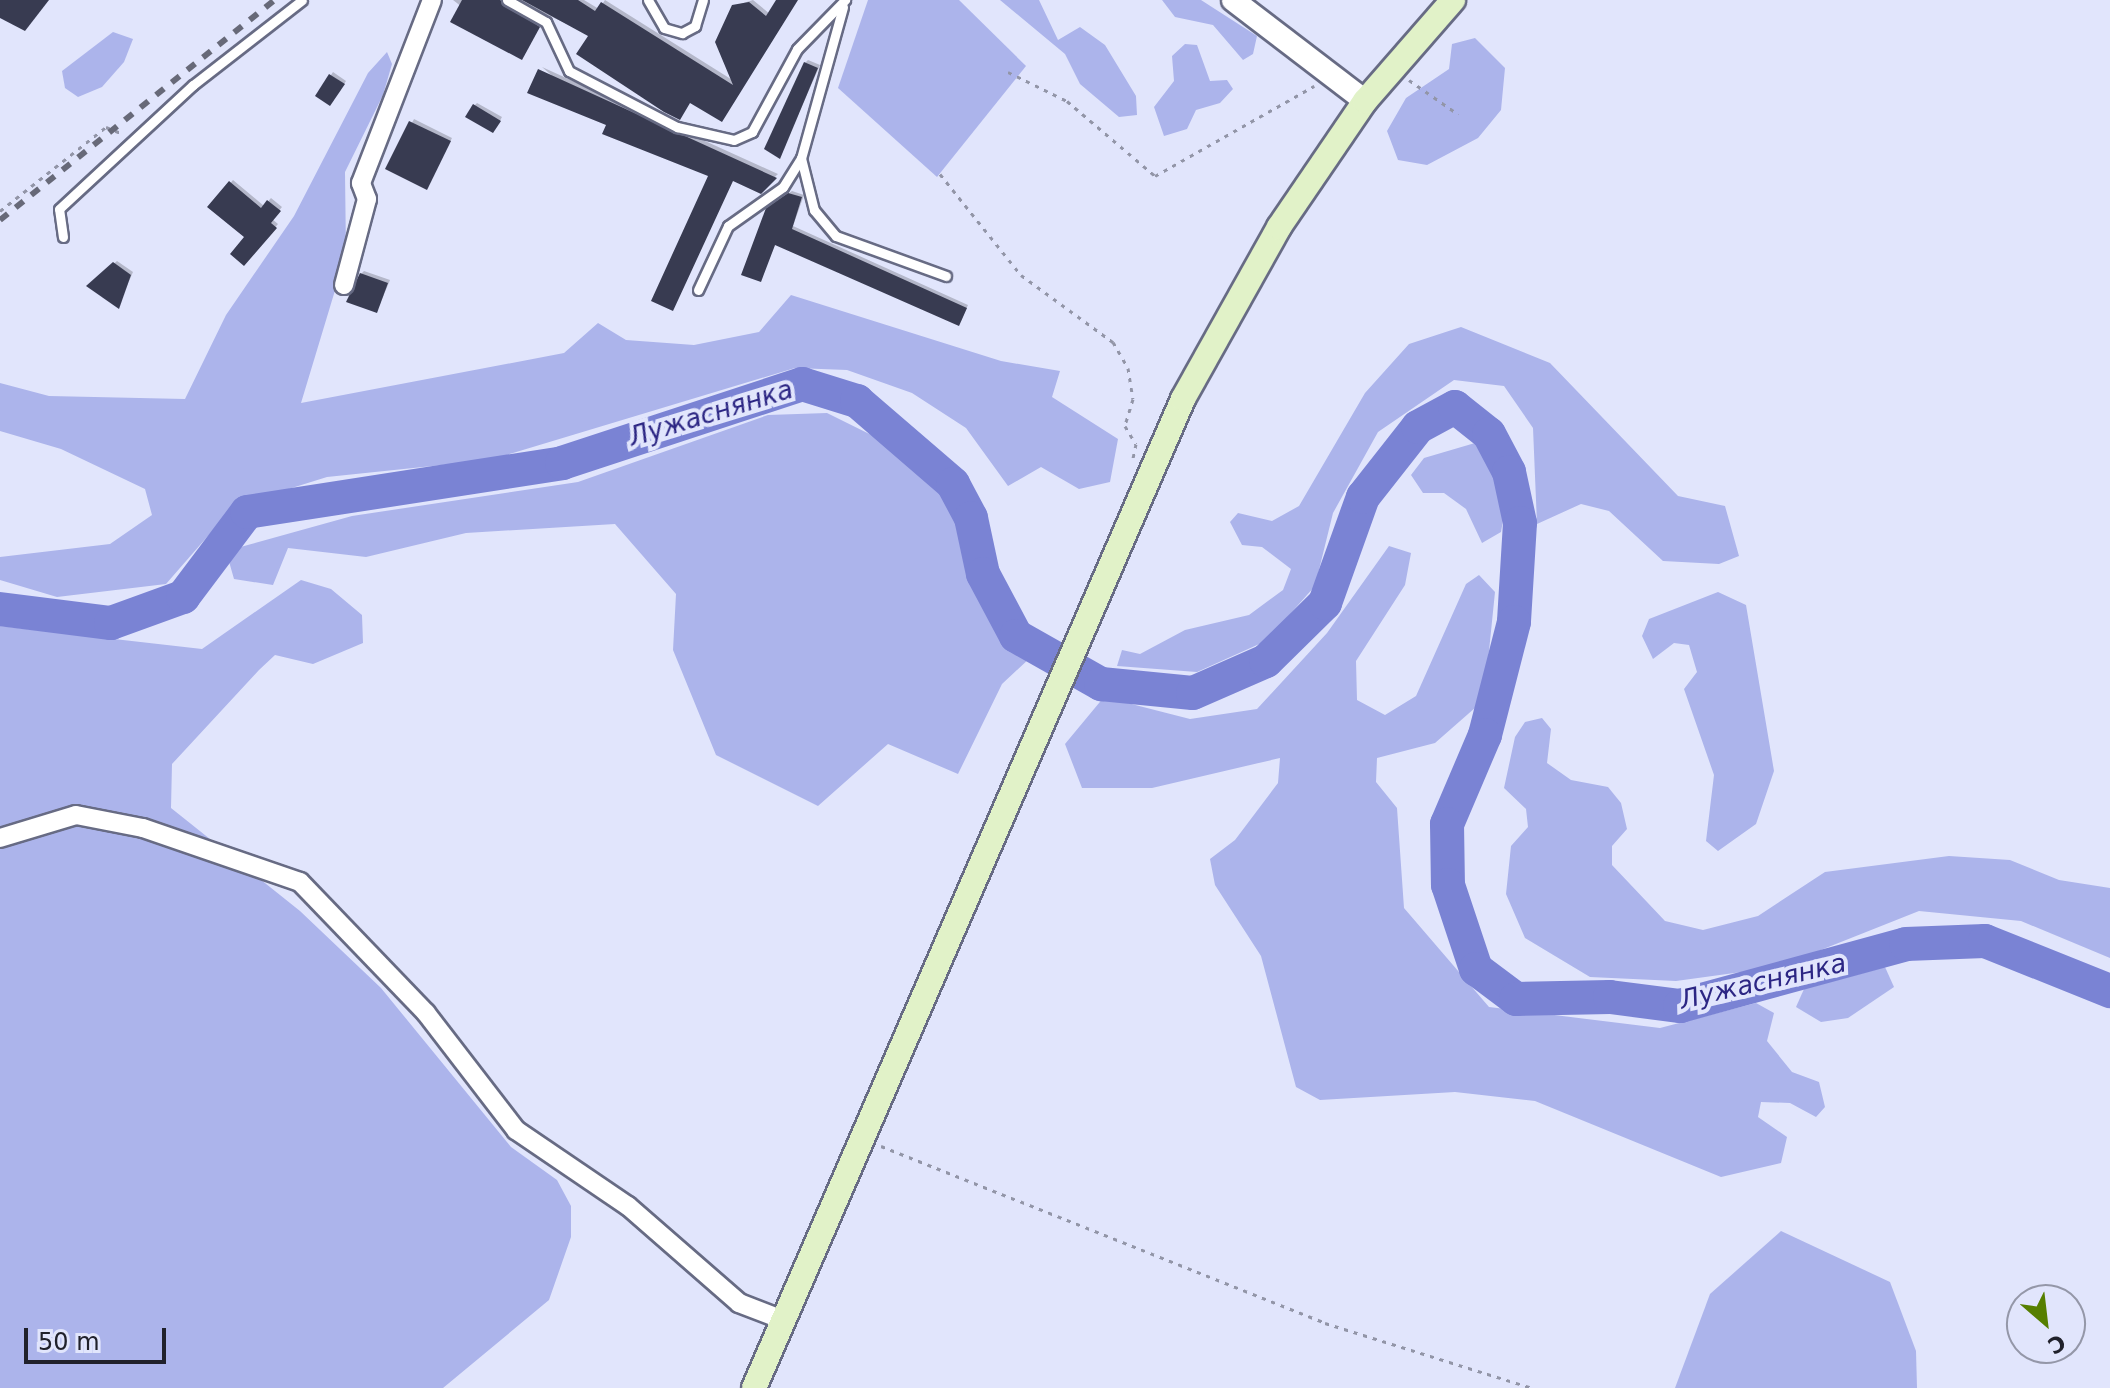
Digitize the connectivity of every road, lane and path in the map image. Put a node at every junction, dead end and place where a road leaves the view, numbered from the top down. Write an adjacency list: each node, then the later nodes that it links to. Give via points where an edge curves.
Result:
1 (302, 0): 14 (lane)
2 (432, 0): 20 (street, via 361,183 367,199)
3 (507, 0): 8 (lane, via 546,22 569,71 677,127 734,140 752,132 797,49)
4 (648, 0): 5 (lane, via 664,28 682,33 695,26)
5 (703, 0)
6 (1233, 0): 9 (street)
7 (1453, 0): 12 (main road)
8 (844, 3): 15 (lane)
9 (1327, 71): 10 (path, via 1312,88 1155,176 1067,101); 12 (street)
10 (1008, 72)
11 (1411, 81): 13 (path)
12 (1365, 101): 24 (main road, via 1233,306 1034,736)
13 (1458, 114)
14 (133, 141): 17 (path, via 106,127); 18 (lane, via 59,209)
15 (801, 158): 19 (lane, via 814,210 836,236); 21 (lane, via 783,187 728,226)
16 (940, 174): 22 (path, via 1021,275 1113,342 1128,368 1133,399 1125,426 1136,444)
17 (0, 211)
18 (63, 237)
19 (946, 276)
20 (344, 285)
21 (698, 290)
22 (1127, 474)
23 (0, 838): 25 (street, via 76,815 143,828 300,882 426,1013 516,1130 628,1206 739,1303)
24 (862, 1138): 25 (main road); 27 (path, via 1325,1323)
25 (783, 1320): 26 (main road)
26 (754, 1388)
27 (1533, 1388)

